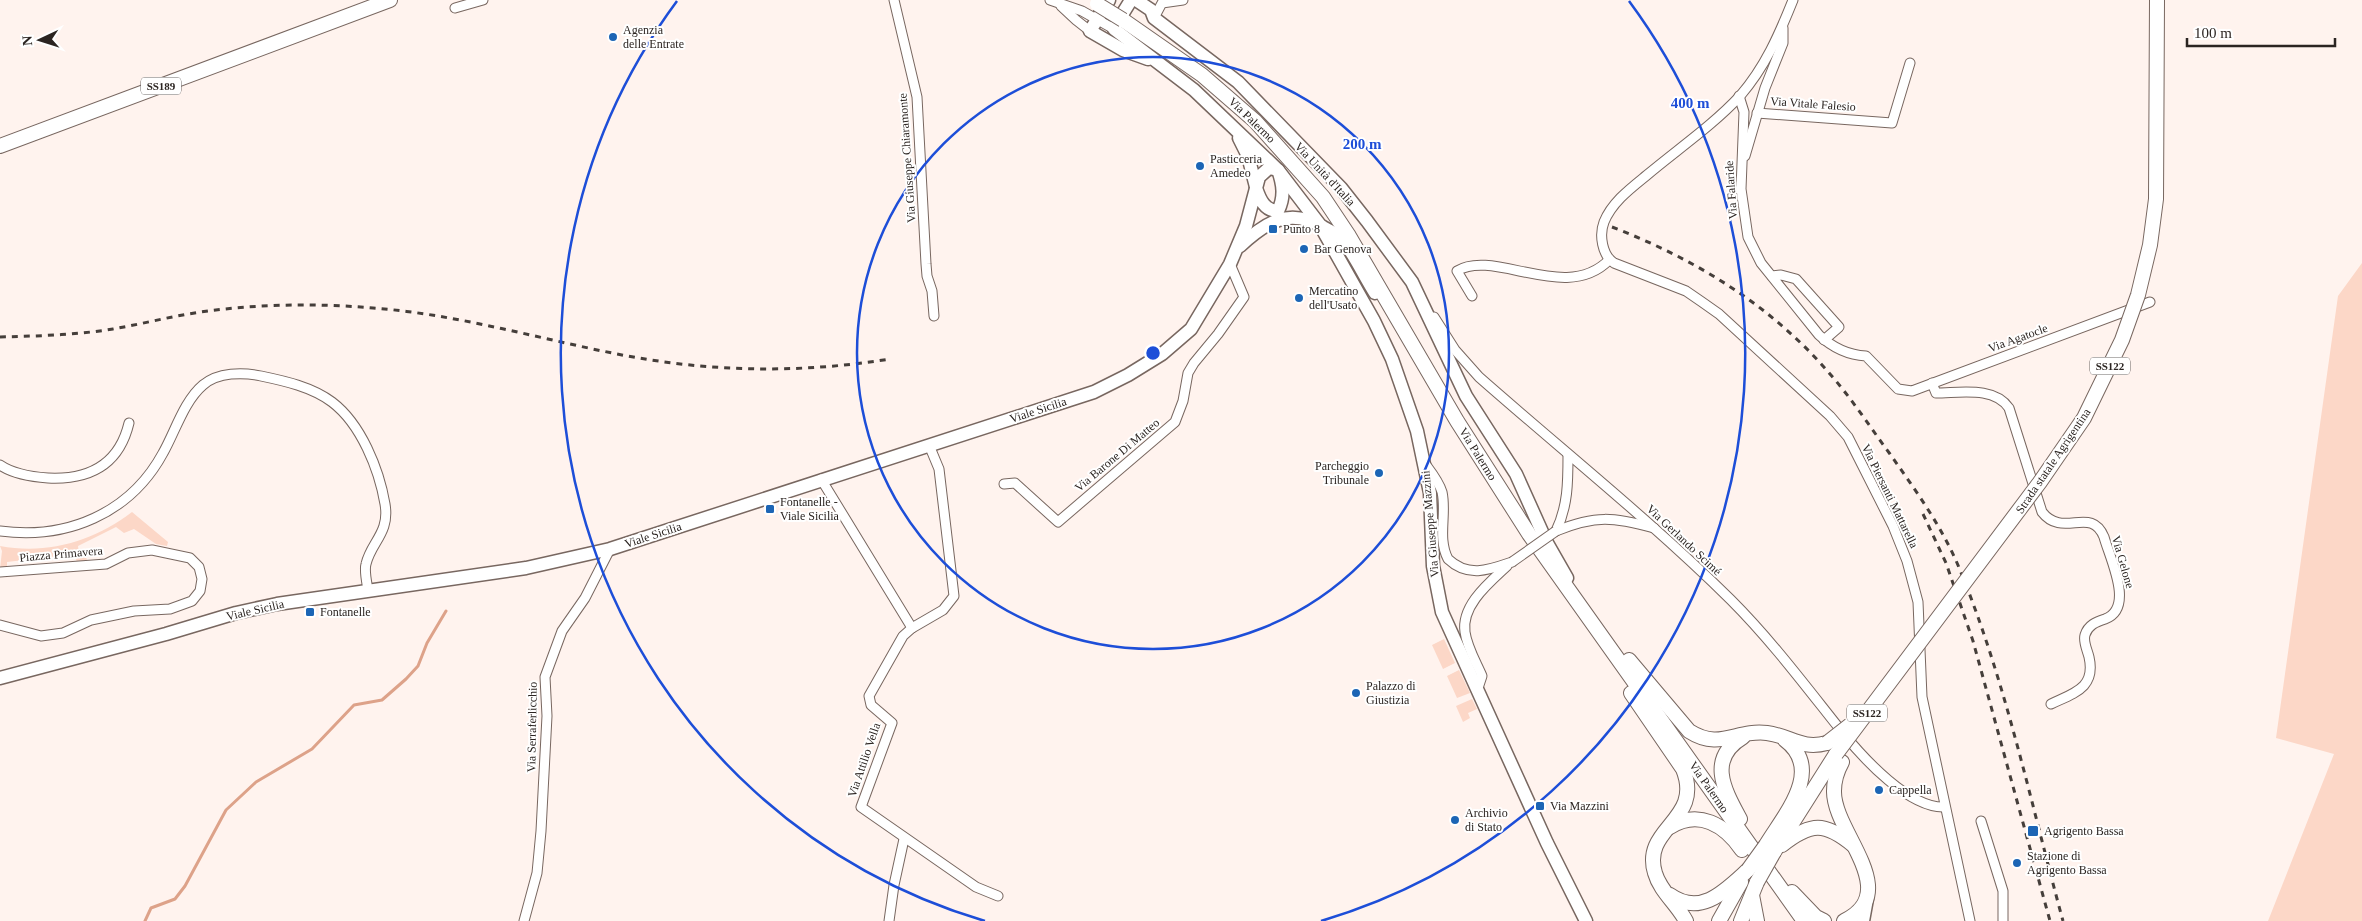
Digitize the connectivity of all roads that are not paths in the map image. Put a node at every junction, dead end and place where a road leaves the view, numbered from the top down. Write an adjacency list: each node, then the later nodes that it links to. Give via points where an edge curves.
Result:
1 (390, 0): 21 (main road, SS189)
2 (482, 0): 10 (street)
3 (894, 0): 36 (street, Via Giuseppe Chiaramonte, via 917,97 926,264)
4 (1050, 0): 13 (street, Via Giuseppe Mazzini, via 1076,20)
5 (1183, 0): 11 (street, via 1162,3)
6 (1792, 0): 12 (street)
7 (2157, 0): 58 (main road, Strada statale Agrigentina / SS122, bridge, via 2156,199 2150,245 2138,295 2122,340 2084,418 2040,482)
8 (1098, 1): 13 (street); 14 (main road, Via Palermo, bridge)
9 (1128, 1): 11 (street, Via Unità d'Italia, via 1151,10); 14 (street)
10 (455, 8)
11 (1154, 18): 33 (street, Via Unità d'Italia, via 1238,82 1340,188)
12 (1783, 23): 18 (street, via 1765,63); 19 (street, via 1783,43)
13 (1094, 25): 14 (street, Via Giuseppe Mazzini); 15 (street, Via Giuseppe Mazzini)
14 (1118, 25): 15 (street); 16 (street, Via Giuseppe Mazzini); 37 (main road, Via Palermo, via 1202,75 1255,121 1295,163 1349,236)
15 (1106, 41): 16 (street, Via Giuseppe Mazzini)
16 (1155, 62): 20 (street, Via Giuseppe Mazzini, via 1194,90)
17 (1910, 63): 19 (street, Via Vitale Falesio, via 1892,123)
18 (1739, 96): 22 (street, Via Falaride, via 1744,112); 30 (street, via 1622,196 1603,223 1602,241)
19 (1757, 113): 22 (street, Via Vitale Falesio)
20 (1229, 123): 23 (street, Via Giuseppe Mazzini); 24 (street, Via Giuseppe Mazzini, via 1248,156)
21 (0, 146)
22 (1740, 165): 32 (street, Via Falaride, via 1748,237 1761,263)
23 (1278, 170): 24 (street, via 1269,168 1264,171); 25 (street, via 1283,194); 28 (street, Via Giuseppe Mazzini)
24 (1256, 188): 25 (street, via 1265,207); 29 (street, Viale Sicilia, via 1246,226)
25 (1278, 211): 26 (street); 27 (street)
26 (1307, 218): 27 (street); 28 (street)
27 (1268, 223): 29 (street)
28 (1320, 225): 37 (street, via 1344,242 1383,306); 44 (street, Via Giuseppe Mazzini, via 1392,359 1417,430)
29 (1235, 251): 31 (street, Viale Sicilia)
30 (1609, 260): 34 (street, via 1599,270 1571,277 1480,265 1464,266 1457,271); 65 (street, Via Piersanti Mattarella, via 1686,291 1708,306 1848,436 1893,526 1916,594 1922,697)
31 (1230, 264): 42 (street, Viale Sicilia, via 1191,329 1162,354 1128,375 1094,392); 47 (street, Via Barone Di Matteo, via 1244,297 1188,373 1175,422 1058,522 1015,483)
32 (1772, 276): 38 (street, Via Falaride); 38 (street, via 1796,279 1839,327)
33 (1412, 282): 43 (street, Via Gerlando Scimé, via 1455,350 1473,370); 55 (street, Via Unità d'Italia, via 1466,396 1516,474 1547,543)
34 (1472, 296)
35 (2150, 302): 39 (street, Via Agatocle)
36 (934, 316)
37 (1409, 339): 40 (main road, Via Palermo)
38 (1824, 340): 39 (street, Via Falaride, via 1850,355 1866,356 1898,389 1912,391)
39 (1932, 384): 61 (street, Via Gelone, via 1936,393 1990,394 2004,401 2042,512 2056,523 2094,523 2104,537 2119,588 2120,604 2112,616 2091,625 2085,633 2091,671 2086,684)
40 (1457, 421): 55 (main road, Via Palermo, via 1529,534); 67 (main road, via 1482,474 1516,528 1684,769 1688,786 1685,806)
41 (129, 423): 45 (street, via 117,450 108,461 86,476 66,479 33,477)
42 (928, 445): 46 (street, Viale Sicilia); 57 (street, Via Attilio Vella, via 939,469 954,596 943,610)
43 (1568, 455): 48 (street, Via Gerlando Scimé); 50 (street, via 1567,501)
44 (1424, 463): 52 (street, via 1442,492 1443,538 1448,559 1465,571 1476,572); 60 (street, Via Giuseppe Mazzini, via 1430,493 1433,566 1439,602)
45 (0, 465)
46 (821, 479): 51 (street, Viale Sicilia); 57 (street)
47 (1004, 484)
48 (1656, 529): 50 (street, via 1609,519 1592,519); 65 (street, Via Gerlando Scimé, via 1732,601 1782,656 1861,756 1913,798 1934,808)
49 (0, 531): 54 (street, via 43,533 100,517 142,484 204,384 216,378 250,373 318,393 338,408 363,442 378,476 386,507 384,526 365,565)
50 (1556, 531): 52 (street, bridge)
51 (610, 549): 54 (street, Viale Sicilia, via 526,568); 78 (street, Via Serraferlicchio, via 585,598 562,631 545,677 547,716 541,830 537,873)
52 (1512, 562): 60 (street, via 1480,593 1466,620 1466,640 1482,676)
53 (0, 572): 56 (street, Piazza Primavera, via 106,564 128,553 152,550 196,562 202,579 200,591 192,601 170,609 134,611 91,620 63,633 41,636)
54 (368, 590): 59 (street, Viale Sicilia, via 236,613)
55 (1592, 621): 62 (main road, via 1689,731 1712,741); 71 (main road, Via Palermo)
56 (0, 625)
57 (912, 628): 68 (street, Via Attilio Vella, via 903,636 869,696 871,705 892,723 861,807)
58 (1897, 672): 64 (main road, bridge); 64 (main road, bridge, via 1846,730)
59 (0, 678)
60 (1477, 691): 80 (street, Via Giuseppe Mazzini)
61 (2051, 704)
62 (1748, 735): 63 (main road, via 1765,732); 71 (main road, via 1736,742 1726,754 1722,780)
63 (1781, 737): 64 (main road); 70 (main road, via 1798,754 1802,781)
64 (1835, 753): 69 (main road, via 1838,770 1834,792); 70 (main road)
65 (1944, 807): 88 (street, Via Piersanti Mattarella)
66 (1981, 820): 89 (street, via 2002,891)
67 (1664, 832): 74 (main road, via 1655,847 1653,859 1656,878); 77 (main road, via 1689,819 1716,824 1734,838 1767,886)
68 (904, 839): 76 (street, Via Attilio Vella, via 976,888); 79 (street)
69 (1854, 845): 70 (main road, via 1829,828 1811,828); 75 (main road, via 1865,871)
70 (1770, 848): 72 (main road, bridge); 73 (main road, bridge)
71 (1762, 863): 77 (main road, Via Palermo); 85 (main road, via 1816,918)
72 (1748, 870): 74 (main road, via 1720,895 1704,902 1681,901); 82 (main road)
73 (1754, 887): 83 (main road); 84 (main road, via 1752,905)
74 (1664, 890): 81 (main road)
75 (1869, 892): 86 (main road, via 1856,915); 87 (street)
76 (998, 896)
77 (1800, 916)
78 (524, 921)
79 (889, 921)
80 (1586, 921)
81 (1686, 921)
82 (1719, 921)
83 (1742, 921)
84 (1757, 921)
85 (1824, 921)
86 (1844, 921)
87 (1863, 921)
88 (1970, 921)
89 (2003, 921)

